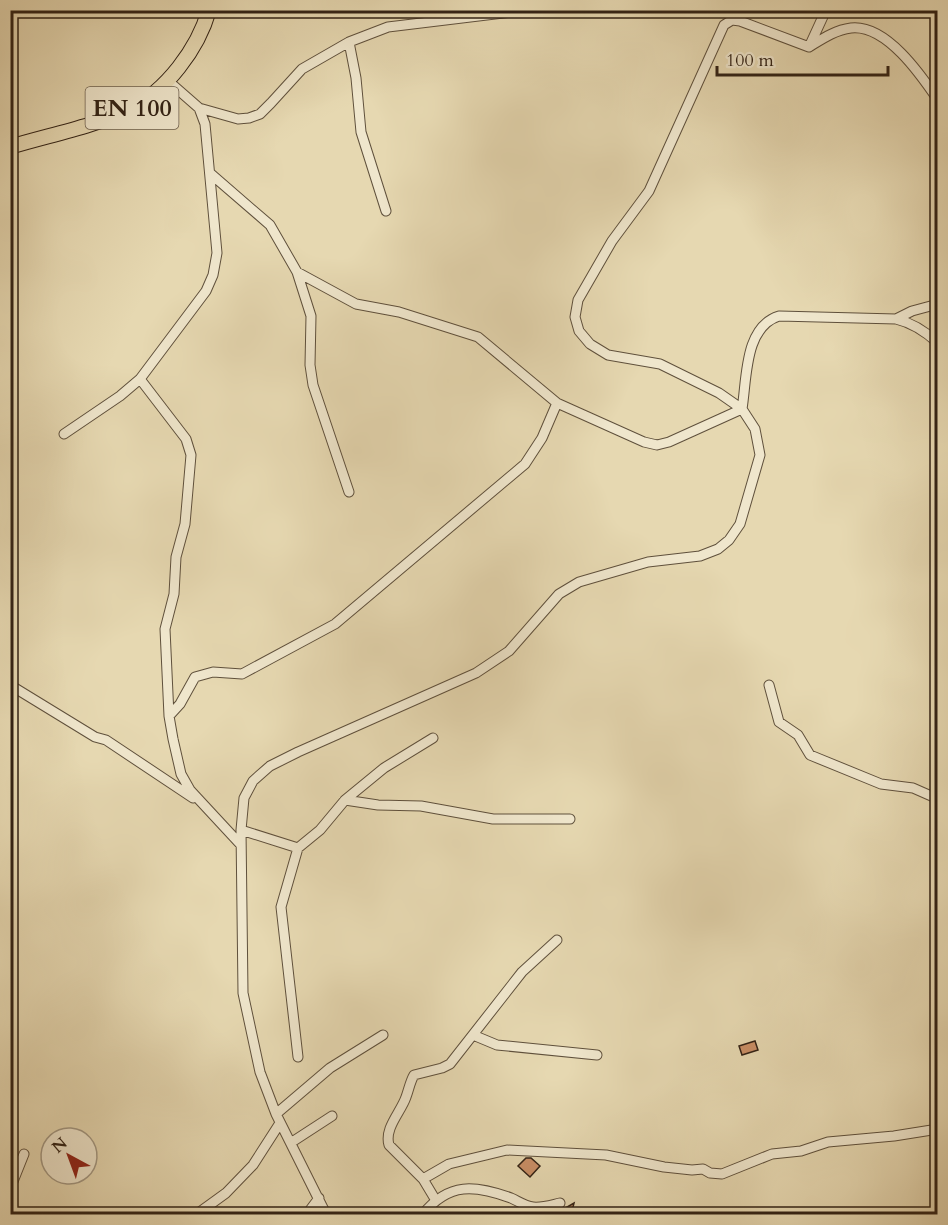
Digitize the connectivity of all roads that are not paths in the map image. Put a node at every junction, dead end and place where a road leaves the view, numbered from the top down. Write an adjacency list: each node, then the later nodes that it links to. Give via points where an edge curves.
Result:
1 (209, 10): 6 (main road, EN 100, via 189,54)
2 (528, 10): 4 (street, via 387,27)
3 (824, 12): 5 (street)
4 (349, 42): 8 (street, via 302,69 260,114 238,119); 11 (street, via 361,132)
5 (809, 47): 7 (street, via 853,27 879,34 908,60); 18 (street, via 740,21 724,25 649,191 612,241 578,300 574,317 590,344 608,355 660,364 720,393)
6 (167, 80): 8 (street); 9 (main road, EN 100, via 130,109)
7 (938, 100)
8 (199, 108): 10 (street, via 206,124)
9 (10, 147)
10 (211, 174): 12 (street, via 270,225); 16 (street, via 217,253 213,275 196,306)
11 (387, 211)
12 (297, 272): 17 (street, via 356,304 399,312 478,337); 20 (street, via 311,316 313,386)
13 (938, 304): 14 (street)
14 (896, 320): 15 (street, via 908,322); 18 (street, via 779,316 766,320 753,342)
15 (938, 343)
16 (140, 379): 19 (street); 23 (street, via 186,439 191,455 185,525 165,629)
17 (556, 403): 18 (street, via 657,445); 23 (street, via 542,438 525,464 335,624 242,674 213,672 195,677)
18 (742, 409): 29 (street, via 755,429 759,454 740,524 729,540 700,556 648,562 579,582 559,594 509,651 476,673 270,766 253,781 244,798)
19 (64, 434)
20 (349, 492)
21 (10, 685): 27 (street, via 106,740)
22 (769, 685): 25 (street, via 779,722 798,735 810,755 880,783 913,788)
23 (169, 716): 27 (street, via 181,774)
24 (433, 738): 26 (street, via 384,768)
25 (938, 798)
26 (345, 800): 28 (street, via 422,806 493,819); 31 (street, via 320,830)
27 (198, 801): 30 (street)
28 (570, 819)
29 (241, 830): 30 (street); 31 (street)
30 (241, 845): 38 (street, via 243,993 260,1072)
31 (297, 848): 36 (street, via 281,906)
32 (556, 940): 34 (street, via 522,972)
33 (383, 1035): 38 (street, via 330,1068)
34 (473, 1035): 35 (street, via 497,1046); 42 (street, via 450,1064 414,1075 387,1138 389,1145)
35 (597, 1055)
36 (298, 1057)
37 (332, 1116): 40 (street)
38 (278, 1119): 40 (street); 47 (street, via 253,1165)
39 (938, 1129): 42 (street, via 828,1142 801,1151 772,1154 722,1174 606,1155 507,1150 449,1164)
40 (292, 1142): 44 (street)
41 (24, 1154): 43 (street)
42 (423, 1179): 45 (street)
43 (10, 1189)
44 (319, 1198): 48 (street); 49 (street)
45 (435, 1199): 46 (street, via 453,1191 474,1189 530,1207); 50 (street)
46 (560, 1203)
47 (202, 1213)
48 (307, 1215)
49 (326, 1215)
50 (423, 1215)

